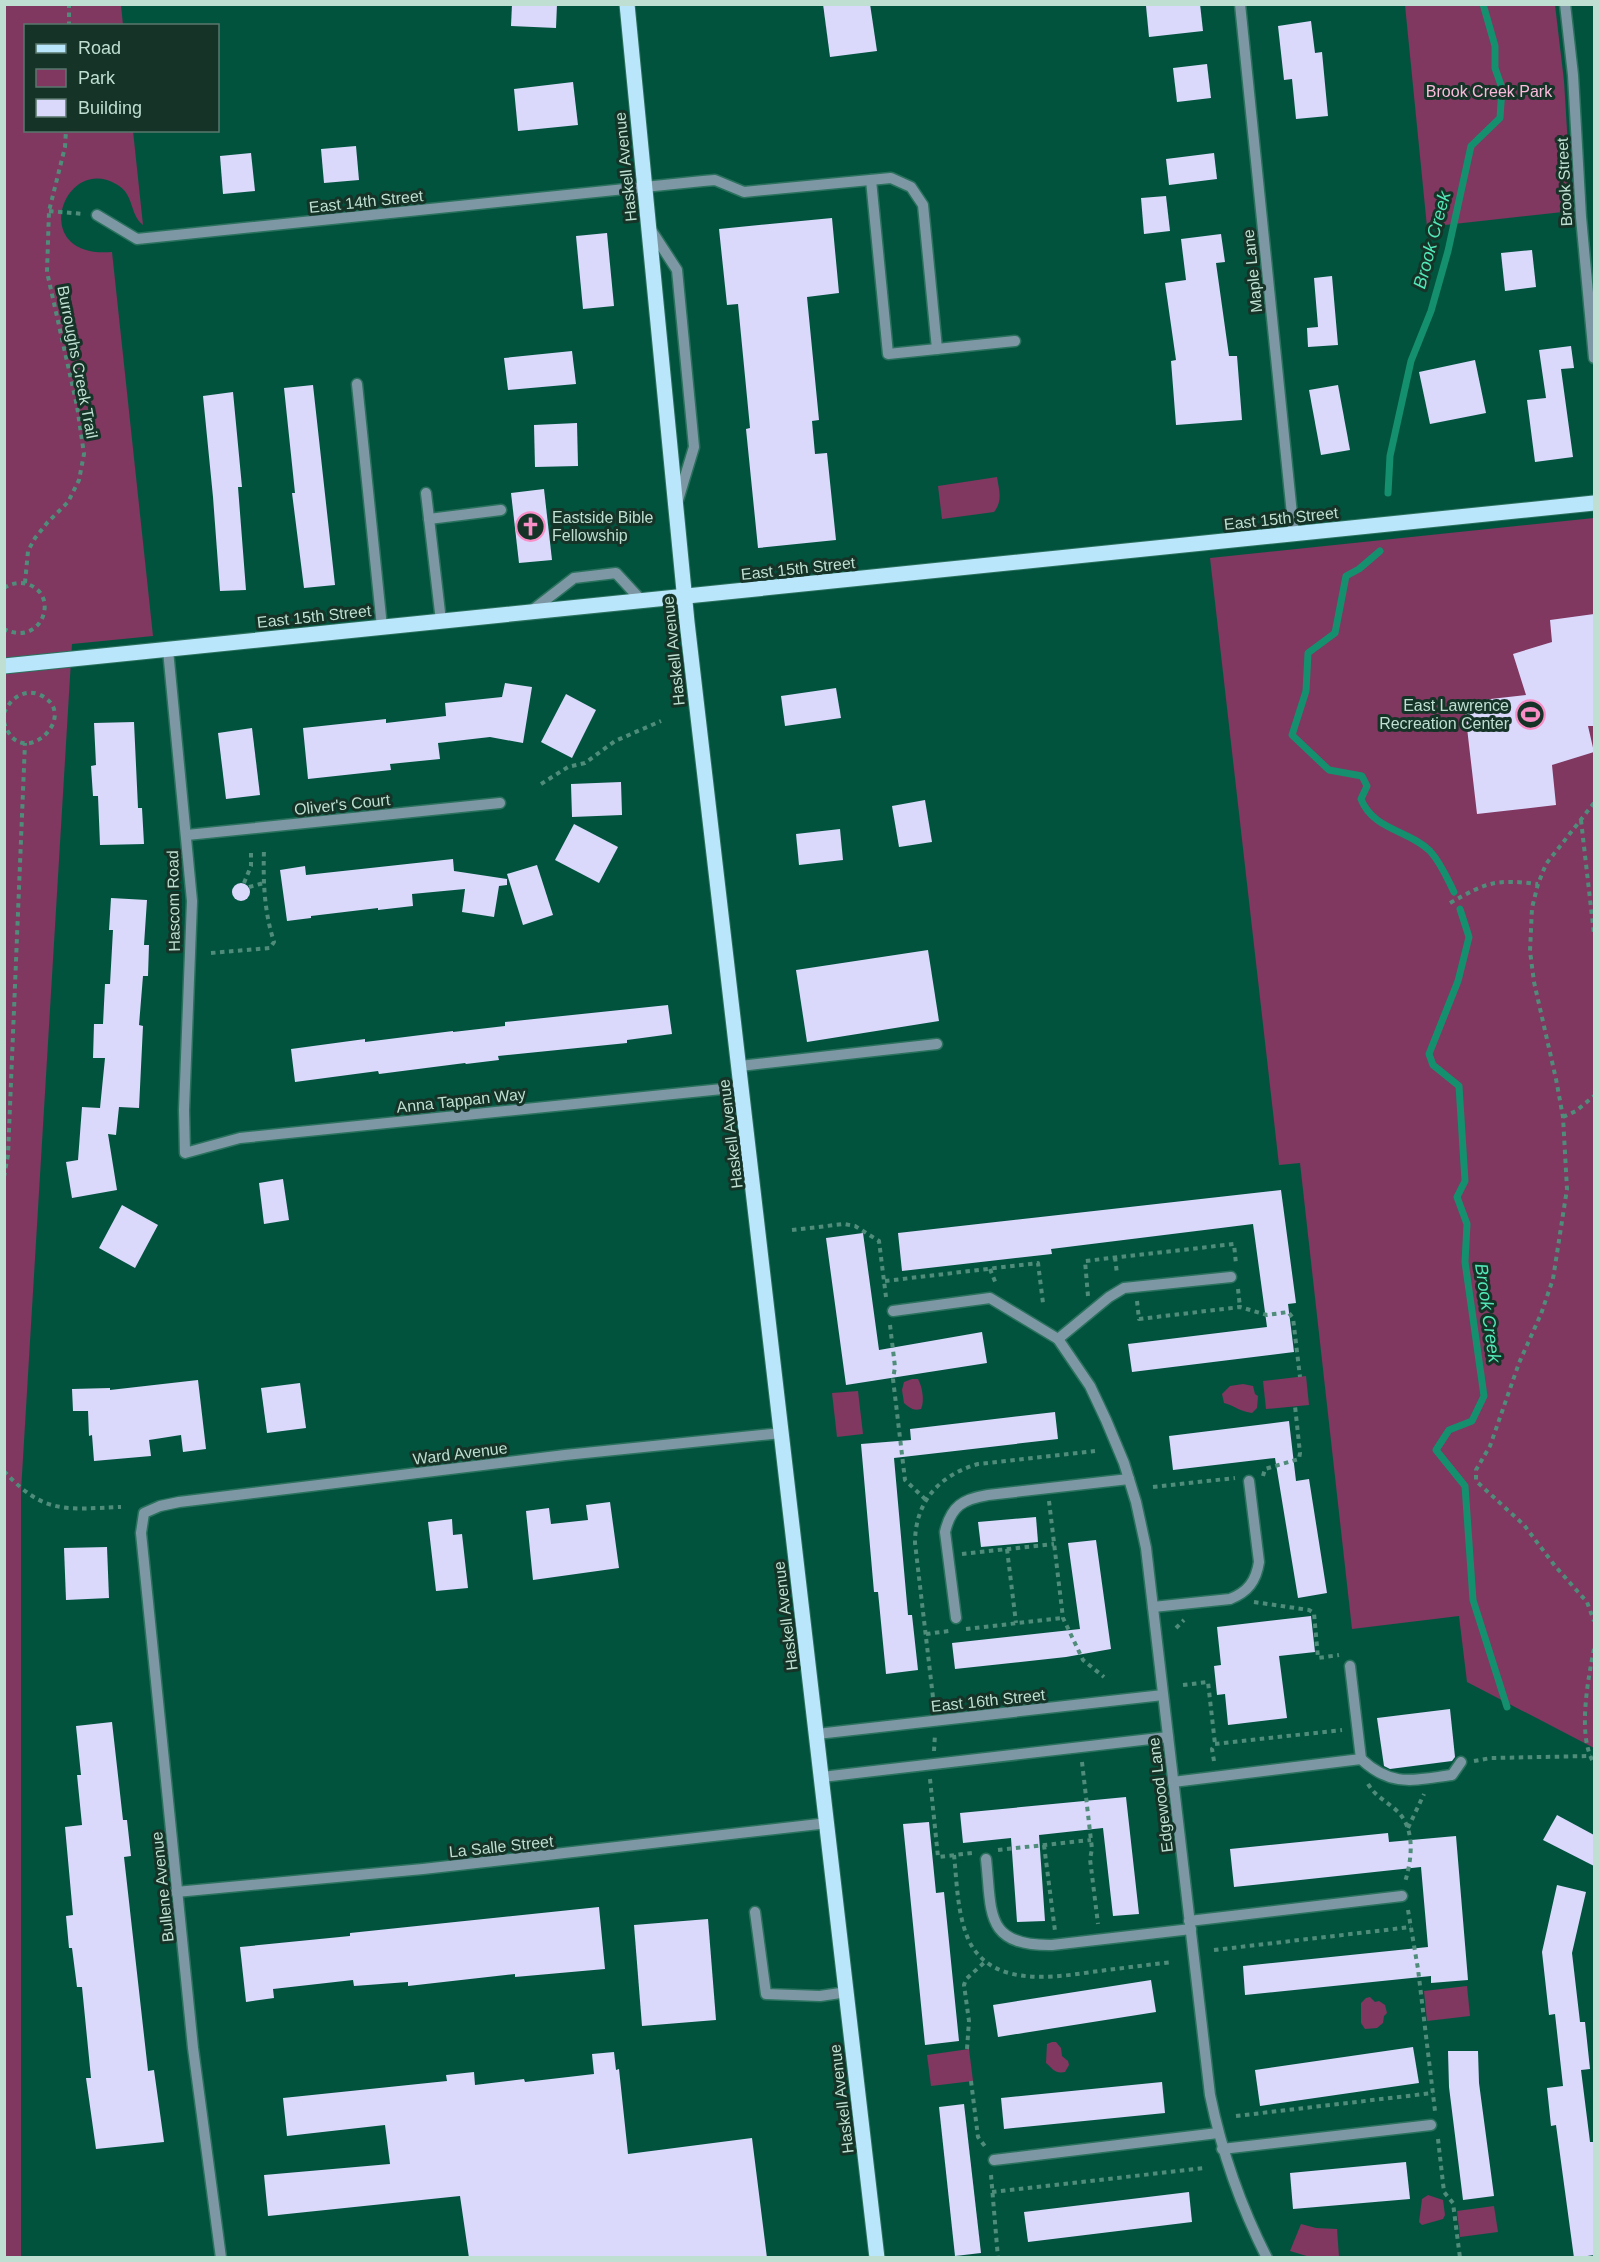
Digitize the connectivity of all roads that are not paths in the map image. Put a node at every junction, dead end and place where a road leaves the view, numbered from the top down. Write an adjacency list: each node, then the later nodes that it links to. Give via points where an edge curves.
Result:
1 (627, 4): 5 (main road, Haskell Avenue)
2 (1240, 4): 18 (street, Maple Lane)
3 (1565, 4): 8 (street, Brook Street)
4 (871, 180): 5 (street, East 14th Street, via 757,192 744,192 715,180); 10 (street, East 14th Street, via 891,178 911,187 923,205); 10 (street, via 888,354)
5 (645, 187): 6 (street, East 14th Street, via 136,239); 7 (main road, Haskell Avenue)
6 (97, 215)
7 (650, 228): 15 (main road, Haskell Avenue); 15 (street, via 677,270 694,447)
8 (1593, 328): 11 (street, Brook Street)
9 (1015, 341): 10 (street)
10 (937, 349)
11 (1594, 358)
12 (357, 384): 23 (street)
13 (426, 493): 17 (street)
14 (1594, 503): 18 (main road, East 15th Street)
15 (676, 506): 19 (main road, Haskell Avenue)
16 (501, 510): 17 (street)
17 (429, 519): 22 (street)
18 (1294, 534): 19 (main road, East 15th Street)
19 (685, 597): 20 (main road, East 15th Street); 29 (main road, Haskell Avenue)
20 (641, 600): 21 (main road, East 15th Street); 21 (street, via 616,573 574,578)
21 (530, 612): 22 (main road, East 15th Street)
22 (441, 621): 23 (main road, East 15th Street)
23 (382, 627): 24 (main road, East 15th Street)
24 (168, 650): 25 (main road, East 15th Street); 27 (street, Hascom Road)
25 (4, 666)
26 (500, 803): 27 (street, Oliver's Court)
27 (187, 835): 31 (street, Hascom Road, via 192,901)
28 (937, 1044): 29 (street)
29 (740, 1066): 30 (main road, Haskell Avenue)
30 (742, 1087): 31 (street, Anna Tappan Way, via 240,1138); 35 (main road, Haskell Avenue)
31 (185, 1153)
32 (1234, 1276): 34 (street, via 1124,1288)
33 (890, 1307): 34 (street, via 990,1298)
34 (1058, 1339): 37 (street, Edgewood Lane, via 1090,1386)
35 (782, 1433): 38 (street, Ward Avenue, via 179,1502); 43 (main road, Haskell Avenue)
36 (1247, 1478): 39 (street, via 1260,1562 1250,1586 1230,1599)
37 (1129, 1479): 39 (street, Edgewood Lane, via 1146,1548); 40 (street, via 980,1496 957,1506 945,1532)
38 (144, 1513): 51 (street, Bullene Avenue, via 141,1533)
39 (1153, 1607): 42 (street, Edgewood Lane)
40 (956, 1618)
41 (1350, 1666): 45 (street)
42 (1163, 1695): 43 (street, East 16th Street); 44 (street, Edgewood Lane)
43 (817, 1734): 47 (main road, Haskell Avenue)
44 (1168, 1737): 47 (street); 48 (street, Edgewood Lane)
45 (1361, 1759): 46 (street, via 1374,1772 1391,1780 1452,1775); 48 (street)
46 (1461, 1762)
47 (822, 1777): 49 (main road, Haskell Avenue)
48 (1173, 1782): 54 (street, Edgewood Lane)
49 (828, 1823): 51 (street, La Salle Street, via 434,1868); 55 (main road, Haskell Avenue)
50 (983, 1854): 54 (street, via 993,1917 1000,1931 1012,1941 1032,1946 1056,1944)
51 (176, 1892): 60 (street, Bullene Avenue)
52 (1405, 1898): 54 (street)
53 (755, 1912): 55 (street, via 766,1994 820,1996)
54 (1190, 1925): 57 (street, Edgewood Lane)
55 (847, 1992): 61 (main road, Haskell Avenue)
56 (1433, 2120): 58 (street)
57 (1218, 2133): 58 (street, Edgewood Lane); 59 (street)
58 (1222, 2149): 62 (street, Edgewood Lane, via 1243,2208)
59 (994, 2160)
60 (221, 2258)
61 (877, 2258)
62 (1267, 2258)

